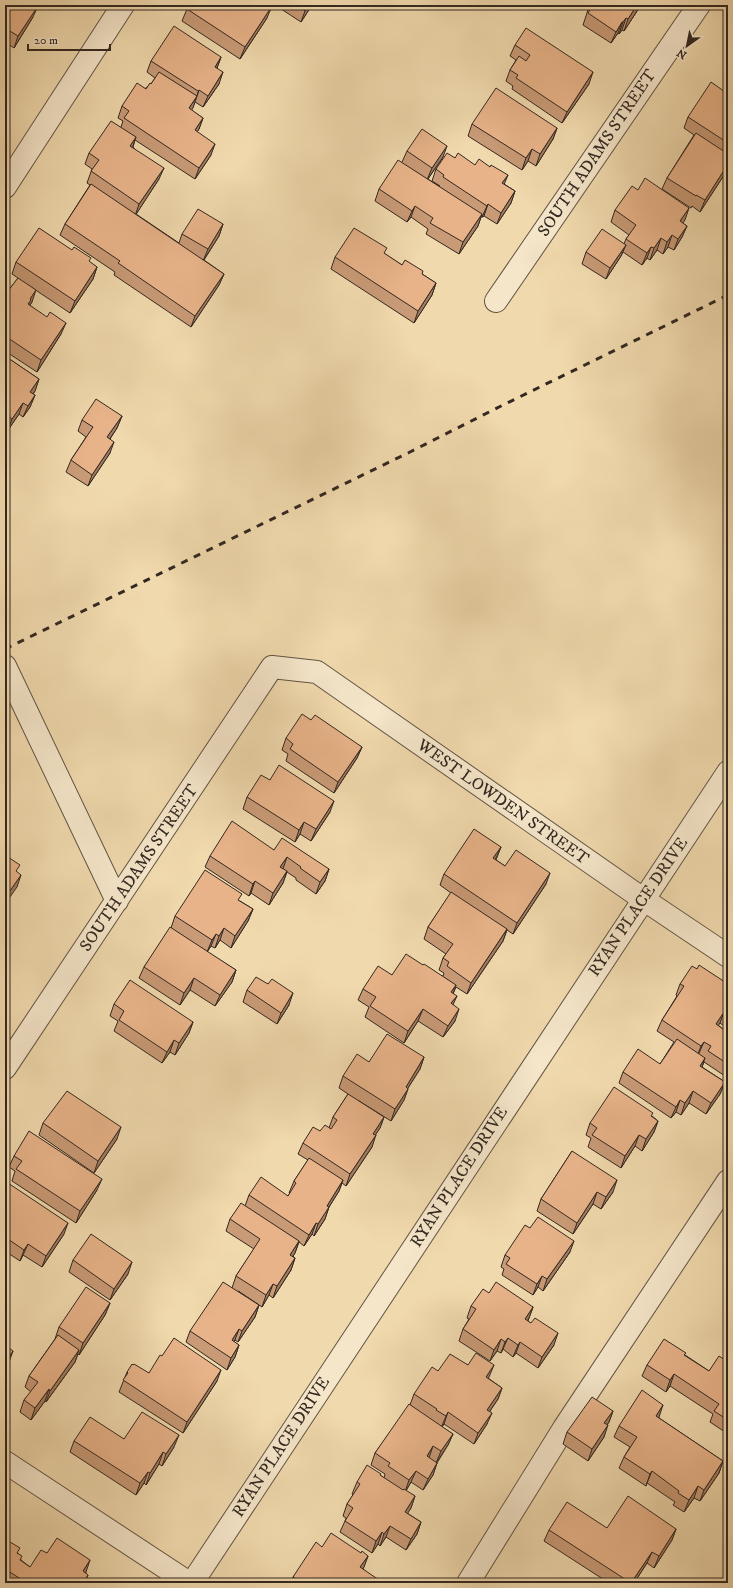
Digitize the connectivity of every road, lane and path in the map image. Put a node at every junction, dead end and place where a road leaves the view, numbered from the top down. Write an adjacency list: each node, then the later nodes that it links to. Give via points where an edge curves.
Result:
1 (123, 5): 3 (street)
2 (699, 5): 4 (street, SOUTH ADAMS STREET)
3 (5, 187)
4 (496, 301)
5 (5, 666): 9 (street)
6 (272, 667): 8 (street, WEST LOWDEN STREET, via 317,672); 9 (street, SOUTH ADAMS STREET)
7 (728, 772): 8 (street, RYAN PLACE DRIVE)
8 (642, 899): 10 (street, WEST LOWDEN STREET); 14 (street, RYAN PLACE DRIVE)
9 (116, 901): 11 (street, SOUTH ADAMS STREET)
10 (728, 956)
11 (5, 1068)
12 (728, 1181): 15 (street, via 564,1428)
13 (5, 1462): 14 (street)
14 (190, 1583)
15 (468, 1583)

